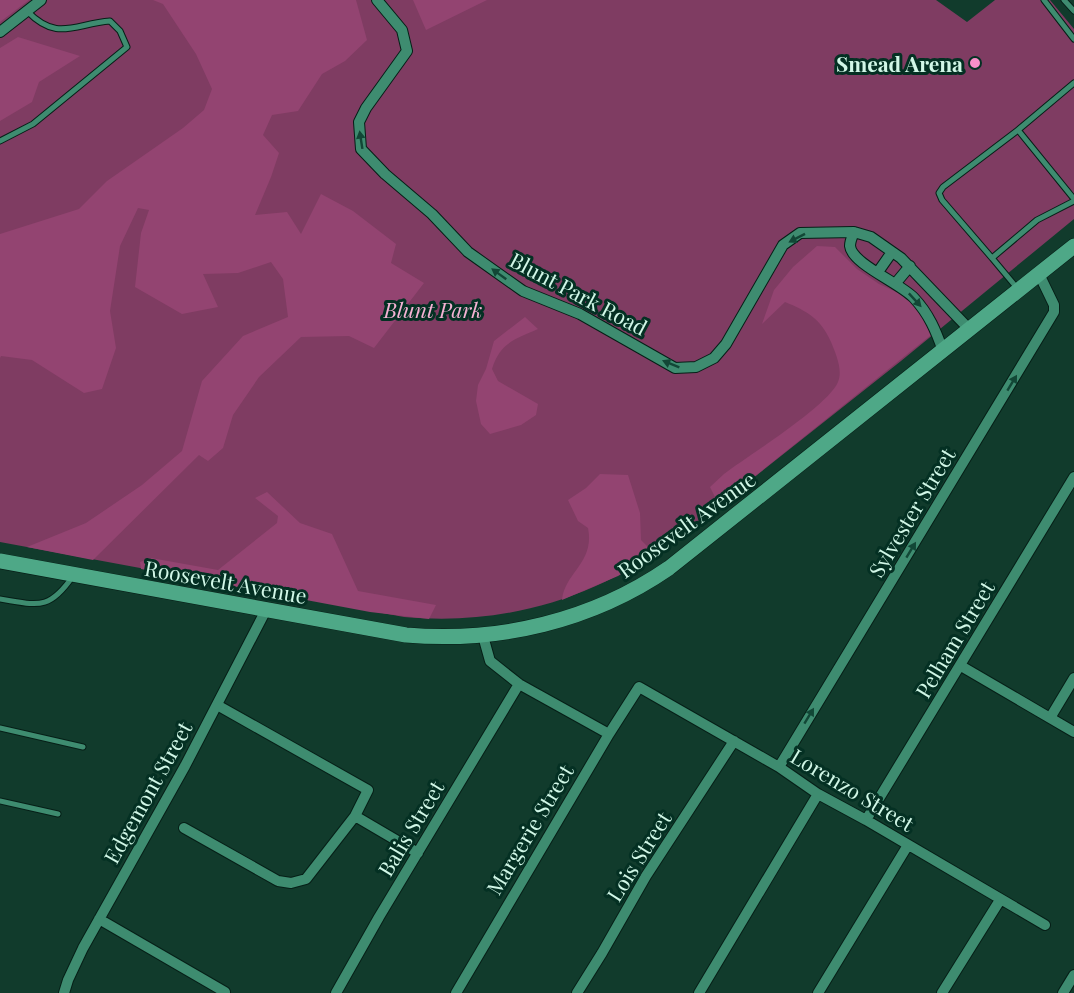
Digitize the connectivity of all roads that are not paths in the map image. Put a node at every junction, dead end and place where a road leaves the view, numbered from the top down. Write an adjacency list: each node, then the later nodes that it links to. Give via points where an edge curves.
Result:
1 (41, 0): 5 (street)
2 (377, 0): 13 (street, Blunt Park Road, one-way to 2, via 800,233 783,245 714,358 696,367 675,368 580,314 523,291 468,252 362,149 358,122 407,51 402,30)
3 (1044, 0): 8 (lane)
4 (1064, 0): 6 (lane)
5 (27, 11): 7 (street); 11 (lane, via 50,28 110,21 127,47 33,124)
6 (1074, 11)
7 (0, 32)
8 (1074, 39)
9 (1074, 82): 10 (lane)
10 (1018, 130): 12 (lane); 16 (lane, via 939,193)
11 (0, 141)
12 (1074, 200): 16 (lane, via 1037,220)
13 (854, 232): 15 (street, Blunt Park Road, via 872,237); 18 (street, via 850,244 853,253)
14 (1074, 246): 19 (main road, Roosevelt Avenue)
15 (892, 252): 17 (street, Blunt Park Road); 18 (street)
16 (992, 258): 21 (lane)
17 (910, 266): 20 (street); 22 (street, Blunt Park Road)
18 (878, 272): 20 (street)
19 (1039, 274): 21 (main road, Roosevelt Avenue); 41 (street, Sylvester Street, one-way to 19, via 1054,312)
20 (895, 284): 23 (street, one-way to 23, via 913,297 931,320)
21 (1019, 290): 22 (main road, Roosevelt Avenue)
22 (970, 330): 23 (main road, Roosevelt Avenue)
23 (943, 351): 29 (main road, Roosevelt Avenue, via 657,576 579,614 523,630)
24 (1074, 477): 30 (street, Pelham Street)
25 (0, 561): 26 (main road, Roosevelt Avenue)
26 (74, 574): 27 (lane, via 61,594 38,605); 28 (main road, Roosevelt Avenue)
27 (0, 599)
28 (266, 610): 29 (main road, Roosevelt Avenue, via 389,633); 34 (street, Edgemont Street)
29 (483, 636): 32 (street, via 490,661)
30 (961, 666): 35 (street); 46 (street, Pelham Street)
31 (1074, 678): 35 (street)
32 (519, 684): 38 (street); 49 (street, Balis Street)
33 (639, 687): 38 (street, Margerie Street); 39 (street, Lorenzo Street)
34 (217, 705): 45 (street, via 368,790); 51 (street, Edgemont Street)
35 (1050, 718): 37 (street)
36 (0, 728): 40 (lane)
37 (1074, 732)
38 (609, 734): 57 (street, Margerie Street)
39 (734, 741): 41 (street, Lorenzo Street); 58 (street, Lois Street)
40 (83, 747)
41 (779, 766): 42 (street, Lorenzo Street)
42 (818, 794): 46 (street, Lorenzo Street); 59 (street)
43 (0, 801): 44 (lane)
44 (58, 814)
45 (354, 816): 47 (street, via 306,879 291,883 278,881); 49 (street)
46 (866, 820): 48 (street, Lorenzo Street)
47 (184, 828)
48 (908, 845): 50 (street, Lorenzo Street); 60 (street)
49 (418, 853): 56 (street, Balis Street)
50 (1000, 900): 52 (street, Lorenzo Street); 61 (street)
51 (99, 920): 54 (street); 55 (street, Edgemont Street)
52 (1045, 925)
53 (1074, 975): 62 (street)
54 (225, 992)
55 (64, 993)
56 (336, 993)
57 (456, 993)
58 (576, 993)
59 (699, 993)
60 (818, 993)
61 (942, 993)
62 (1063, 993)

